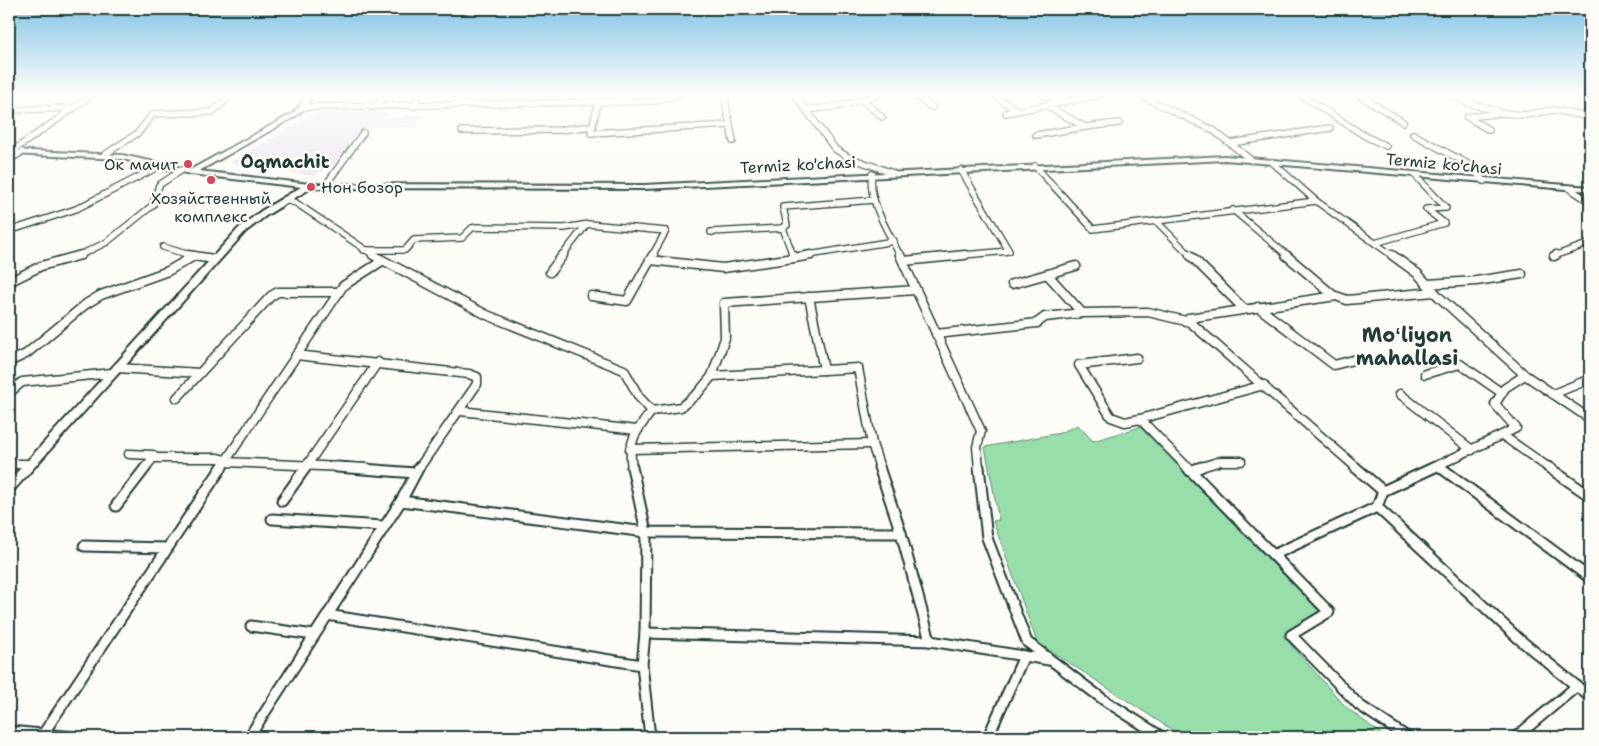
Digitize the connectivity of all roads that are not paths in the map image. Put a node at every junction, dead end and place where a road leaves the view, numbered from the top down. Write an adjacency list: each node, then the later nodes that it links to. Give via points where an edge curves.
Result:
1 (43, 130): 20 (street)
2 (141, 130): 22 (street)
3 (265, 130): 30 (main road)
4 (561, 130): 13 (street)
5 (591, 130): 6 (street, via 591,133)
6 (646, 130)
7 (731, 130): 17 (street)
8 (821, 130): 31 (street, via 835,149 848,157)
9 (1073, 130): 16 (street)
10 (1213, 130): 18 (street)
11 (1317, 130): 18 (street)
12 (1355, 130): 19 (street)
13 (462, 131)
14 (363, 133): 36 (street)
15 (1413, 134): 34 (street, via 1468,164)
16 (1036, 135)
17 (733, 141)
18 (1231, 142): 24 (street)
19 (1386, 146)
20 (10, 152): 21 (main road, Termiz ko'chasi)
21 (22, 152): 22 (main road, Termiz ko'chasi); 23 (street)
22 (104, 155): 26 (main road, Termiz ko'chasi)
23 (9, 160)
24 (1251, 160): 25 (main road, Termiz ko'chasi); 27 (main road, Termiz ko'chasi, via 1194,158)
25 (1272, 162): 33 (main road, Termiz ko'chasi); 41 (street)
26 (162, 165): 28 (main road, Termiz ko'chasi); 47 (street, via 76,209)
27 (1035, 166): 29 (main road, Termiz ko'chasi); 44 (street, via 1093,229)
28 (182, 170): 30 (main road, Termiz ko'chasi); 65 (street, via 159,185 153,204 107,242 75,258 41,266)
29 (961, 170): 31 (main road, Termiz ko'chasi); 60 (street, via 1009,251)
30 (191, 172): 35 (main road, Termiz ko'chasi)
31 (892, 173): 32 (main road, Termiz ko'chasi)
32 (872, 174): 36 (main road, Termiz ko'chasi, via 644,187); 40 (street, via 870,185)
33 (1415, 175): 34 (main road, Termiz ko'chasi); 50 (street, via 1446,208 1426,209 1444,223)
34 (1484, 181): 37 (main road, Termiz ko'chasi)
35 (310, 186): 36 (main road, Termiz ko'chasi); 39 (main road)
36 (325, 186)
37 (1569, 188): 38 (main road, Termiz ko'chasi); 42 (street)
38 (1590, 189)
39 (285, 200): 53 (street, via 296,203); 57 (main road, via 242,230)
40 (874, 200): 46 (street, via 783,207 787,225); 49 (street)
41 (1316, 201): 43 (street); 50 (street)
42 (1590, 202)
43 (1233, 210): 44 (street); 72 (street)
44 (1156, 221): 75 (street)
45 (586, 225): 53 (street, via 564,228 478,227 472,228 462,238 414,240 405,250); 58 (street, via 666,231); 62 (street)
46 (783, 228): 48 (street); 56 (street)
47 (9, 231)
48 (711, 232)
49 (894, 241): 56 (street); 60 (street)
50 (1375, 243): 67 (street)
51 (1590, 243): 55 (street)
52 (163, 247): 54 (street)
53 (364, 250): 59 (street)
54 (194, 256): 57 (street); 82 (street, via 168,271 101,295 26,354)
55 (1554, 256)
56 (794, 258): 58 (street, via 724,268)
57 (214, 259): 84 (main road)
58 (650, 260): 71 (street, via 627,301)
59 (382, 261): 69 (street, via 343,286); 98 (street, via 487,315 624,370 639,397)
60 (904, 261): 68 (street)
61 (1076, 266): 64 (street)
62 (550, 272)
63 (1522, 274): 67 (street, via 1476,282)
64 (1048, 276): 66 (street); 76 (street)
65 (9, 282)
66 (1012, 284)
67 (1427, 284): 70 (street)
68 (916, 290): 73 (street); 78 (street)
69 (339, 292): 79 (street); 86 (street, via 278,292 264,302)
70 (1434, 292): 72 (street, via 1347,300); 88 (street)
71 (590, 296)
72 (1334, 296): 74 (street)
73 (810, 298): 85 (street); 89 (street, via 724,303 725,338)
74 (1258, 307): 75 (street); 81 (street, via 1334,364)
75 (1244, 309): 77 (street, via 1192,316)
76 (1082, 313): 77 (street, via 1148,312); 78 (street, via 1045,316 1037,323)
77 (1190, 322): 91 (street)
78 (936, 334): 137 (street, via 981,431 977,447 987,538 1027,642)
79 (296, 355): 83 (street); 108 (street)
80 (1136, 358): 99 (street, via 1079,365 1111,417 1125,422)
81 (1357, 359)
82 (9, 362)
83 (378, 362): 97 (street, via 469,374 477,378 477,384); 112 (street)
84 (114, 370): 86 (street); 92 (street, via 22,382); 111 (main road)
85 (824, 370): 89 (street); 103 (street, via 858,368)
86 (200, 373): 96 (street)
87 (1425, 374): 93 (street, via 1460,364)
88 (1525, 375): 93 (street); 95 (street)
89 (712, 376): 98 (street, via 681,407)
90 (1590, 379): 95 (street)
91 (1264, 384): 99 (street); 117 (street)
92 (9, 393)
93 (1502, 393): 102 (street, via 1495,404 1516,428)
94 (1400, 394): 105 (street)
95 (1553, 394): 100 (street)
96 (177, 398)
97 (460, 411): 101 (street); 115 (street)
98 (652, 411): 101 (street)
99 (1140, 419): 114 (street)
100 (1590, 419)
101 (637, 430): 104 (street)
102 (1502, 435): 105 (street); 118 (street)
103 (872, 444): 104 (street); 126 (street)
104 (630, 449): 125 (street)
105 (1472, 450): 113 (street)
106 (129, 454): 107 (street, via 153,455)
107 (153, 458): 108 (street, via 218,458); 121 (street)
108 (224, 461): 112 (street); 128 (street)
109 (1240, 461): 114 (street, via 1212,463)
110 (9, 464): 111 (street)
111 (30, 464): 116 (main road)
112 (306, 465): 115 (street); 119 (street)
113 (1438, 466): 117 (street); 130 (street)
114 (1190, 471): 129 (street)
115 (415, 473): 120 (street)
116 (9, 488)
117 (1383, 491): 122 (street)
118 (1590, 496)
119 (282, 501)
120 (400, 501): 124 (street); 125 (street)
121 (116, 506)
122 (1377, 507): 129 (street); 139 (street, via 1519,639)
123 (272, 519): 124 (street)
124 (383, 526): 131 (street)
125 (646, 532): 126 (street); 133 (street)
126 (901, 533): 135 (street)
127 (84, 546): 128 (street)
128 (166, 548): 142 (street)
129 (1273, 555): 148 (street, via 1329,612 1291,635 1359,705)
130 (1590, 578)
131 (327, 615): 134 (street); 138 (street)
132 (251, 626): 134 (street)
133 (645, 633): 135 (street); 138 (street)
134 (314, 635): 144 (street)
135 (930, 641): 136 (street)
136 (1024, 656): 137 (street); 146 (street)
137 (1051, 660): 147 (street, via 1104,700)
138 (642, 665): 145 (street)
139 (1576, 686): 140 (street); 149 (street)
140 (1590, 697)
141 (9, 731): 142 (street)
142 (42, 736): 143 (street)
143 (75, 737)
144 (249, 737)
145 (650, 737)
146 (988, 737)
147 (1162, 737)
148 (1407, 737)
149 (1516, 737)

